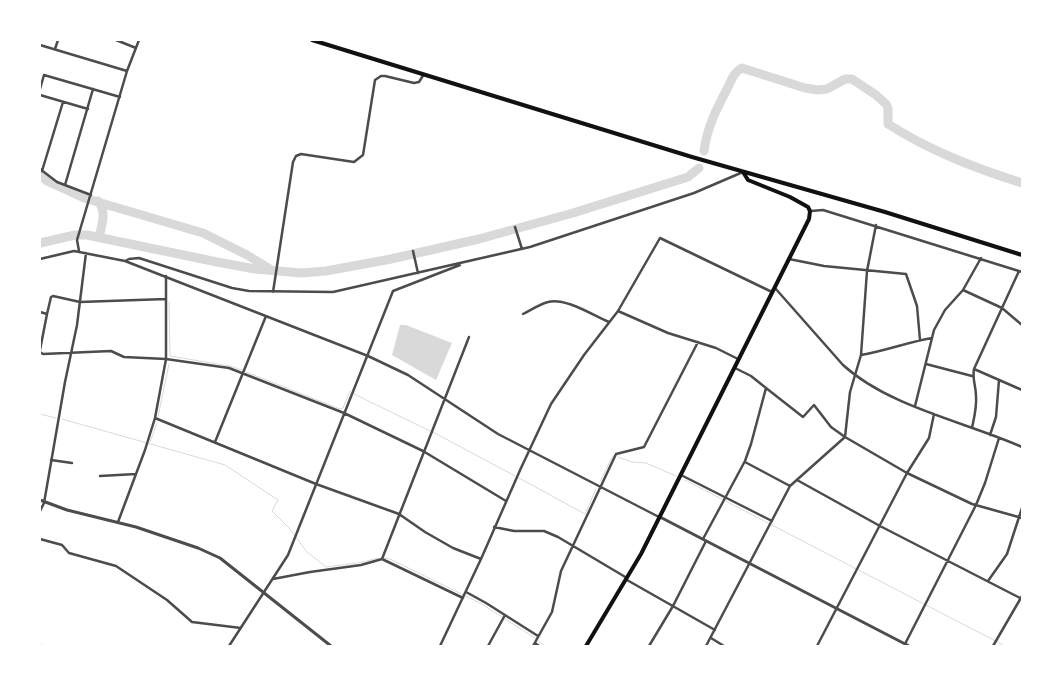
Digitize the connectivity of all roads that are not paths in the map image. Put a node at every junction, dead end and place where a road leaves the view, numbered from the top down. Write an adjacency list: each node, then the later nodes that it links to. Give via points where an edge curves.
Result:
1 (58, 40): 7 (street)
2 (116, 40): 6 (street)
3 (139, 40): 6 (street)
4 (312, 40): 11 (main road)
5 (40, 45): 7 (street)
6 (136, 48): 8 (street)
7 (55, 49): 8 (street)
8 (127, 71): 15 (street)
9 (40, 73): 10 (street)
10 (44, 74): 12 (street); 13 (street)
11 (424, 74): 19 (main road); 41 (street, via 419,82 414,83 385,76 375,80 363,155 359,160 296,156)
12 (40, 89)
13 (93, 90): 15 (street); 17 (street)
14 (40, 95): 16 (street)
15 (120, 97): 21 (street)
16 (63, 102): 17 (street); 18 (street)
17 (88, 109): 20 (street)
18 (41, 170): 20 (street)
19 (743, 172): 22 (main road, via 748,180 803,203); 25 (street, via 694,193); 29 (main road)
20 (65, 185): 21 (street)
21 (91, 195): 26 (street, via 77,240)
22 (810, 211): 23 (street, via 822,210); 32 (main road)
23 (876, 225): 30 (street); 35 (street)
24 (515, 227): 25 (street)
25 (522, 249): 34 (street)
26 (79, 251): 28 (street); 31 (street, via 66,251)
27 (414, 252): 37 (street)
28 (86, 253): 33 (street); 44 (street)
29 (1022, 255)
30 (981, 258): 36 (street); 40 (street)
31 (40, 259)
32 (790, 259): 35 (street); 39 (main road)
33 (125, 261): 38 (street); 41 (street, via 139,258 232,288)
34 (466, 263): 37 (street); 60 (street, via 394,292)
35 (868, 271): 55 (street, via 906,274 917,306); 59 (street)
36 (1021, 271): 45 (street)
37 (418, 273): 41 (street, via 333,292)
38 (166, 276): 43 (street); 50 (street)
39 (775, 288): 42 (main road); 67 (street)
40 (963, 290): 45 (street); 54 (street, via 946,310)
41 (273, 292)
42 (772, 292): 46 (street, via 660,238); 62 (main road)
43 (166, 299): 44 (street); 61 (street)
44 (80, 302): 48 (street, via 53,296); 58 (street)
45 (1002, 308): 52 (street); 65 (street)
46 (618, 311): 51 (street); 56 (street)
47 (40, 312): 48 (street)
48 (47, 314): 57 (street)
49 (523, 314): 51 (street, via 551,301 564,302)
50 (266, 316): 60 (street); 66 (street)
51 (609, 323): 83 (street, via 551,404)
52 (1022, 326)
53 (468, 337): 72 (street)
54 (932, 338): 55 (street); 63 (street)
55 (920, 340): 59 (street, via 882,352)
56 (698, 342): 62 (street); 94 (street, via 644,447 616,454)
57 (40, 351): 58 (street, via 43,354)
58 (72, 352): 61 (street, via 111,351 124,357); 85 (street)
59 (861, 354): 67 (street)
60 (368, 356): 72 (street, via 408,375); 74 (street)
61 (166, 359): 66 (street, via 219,366); 76 (street)
62 (739, 360): 64 (main road)
63 (926, 364): 68 (street); 73 (street)
64 (735, 368): 70 (street); 90 (main road)
65 (974, 369): 68 (street); 69 (street)
66 (243, 373): 74 (street); 81 (street)
67 (855, 376): 73 (street); 79 (street)
68 (972, 376): 77 (street, via 976,395)
69 (999, 380): 71 (street); 78 (street, via 996,417)
70 (766, 388): 79 (street, via 803,417 814,405 831,427); 86 (street)
71 (1022, 390)
72 (444, 398): 83 (street, via 498,434); 84 (street)
73 (915, 406): 75 (street)
74 (344, 413): 84 (street); 93 (street)
75 (934, 414): 77 (street); 88 (street, via 929,438)
76 (155, 418): 81 (street); 89 (street)
77 (972, 428): 78 (street)
78 (990, 435): 80 (street)
79 (845, 437): 88 (street); 92 (street)
80 (999, 438): 82 (street); 99 (street)
81 (216, 442): 93 (street)
82 (1022, 447)
83 (529, 449): 94 (street); 97 (street)
84 (423, 451): 97 (street); 102 (street)
85 (51, 460): 87 (street); 98 (street)
86 (744, 462): 95 (street); 96 (street)
87 (72, 463)
88 (907, 473): 99 (street); 107 (street)
89 (136, 474): 91 (street); 105 (street)
90 (681, 475): 96 (street); 103 (main road)
91 (100, 476)
92 (797, 480): 95 (street); 107 (street)
93 (316, 484): 102 (street); 116 (street, via 288,555)
94 (600, 486): 103 (street); 111 (street)
95 (790, 486): 106 (street)
96 (725, 499): 106 (street); 110 (street)
97 (506, 501): 108 (street)
98 (42, 502): 101 (street); 105 (street)
99 (976, 505): 104 (street); 114 (street)
100 (1022, 508): 104 (street)
101 (40, 511)
102 (399, 514): 112 (street); 113 (street, via 453,548)
103 (660, 517): 110 (street); 117 (main road)
104 (1021, 517): 118 (street, via 1007,554)
105 (118, 522): 119 (street, via 211,554)
106 (771, 523): 115 (street)
107 (880, 526): 114 (street); 123 (street)
108 (494, 527): 111 (street, via 514,532 544,531); 113 (street)
109 (40, 539): 125 (street, via 62,545 69,553 116,566 167,600 192,622)
110 (705, 540): 115 (street); 122 (street)
111 (572, 545): 117 (street); 127 (street, via 561,571 552,612)
112 (382, 559): 116 (street); 120 (street)
113 (481, 559): 120 (street)
114 (948, 560): 118 (street); 131 (street)
115 (750, 564): 123 (street); 126 (street)
116 (273, 579): 119 (street)
117 (627, 579): 122 (street); 137 (main road)
118 (988, 581): 121 (street)
119 (265, 592): 125 (street); 133 (street)
120 (465, 595): 124 (street); 134 (street)
121 (1022, 598): 129 (street)
122 (673, 606): 126 (street); 138 (street)
123 (837, 609): 131 (street); 141 (street)
124 (504, 617): 127 (street); 135 (street)
125 (241, 628): 132 (street)
126 (715, 630): 128 (street)
127 (538, 636): 130 (street)
128 (711, 638): 139 (street); 140 (street)
129 (994, 643)
130 (534, 644): 136 (street)
131 (907, 645)
132 (230, 646)
133 (331, 646)
134 (440, 646)
135 (488, 646)
136 (540, 646)
137 (586, 646)
138 (649, 646)
139 (706, 646)
140 (724, 646)
141 (817, 646)

